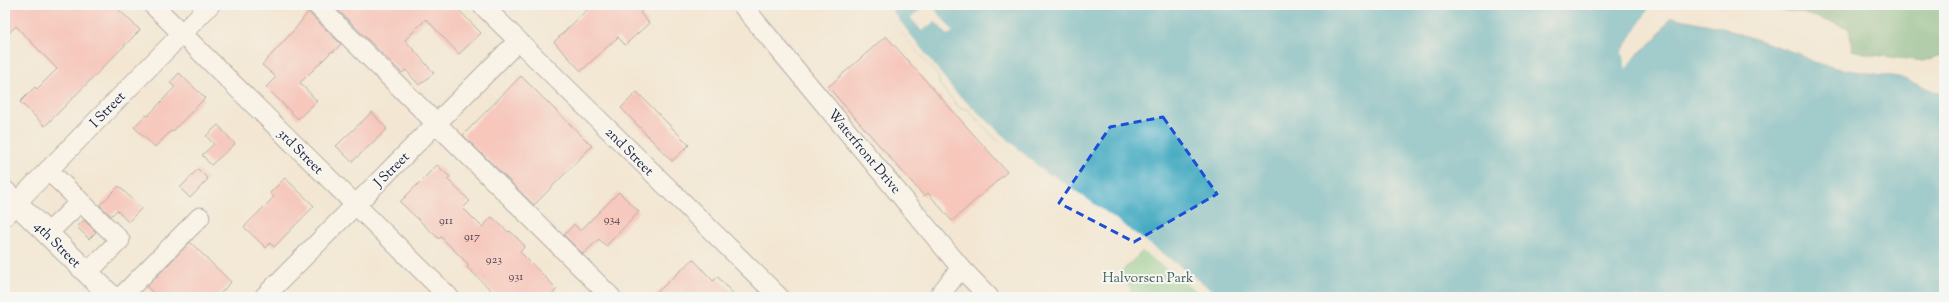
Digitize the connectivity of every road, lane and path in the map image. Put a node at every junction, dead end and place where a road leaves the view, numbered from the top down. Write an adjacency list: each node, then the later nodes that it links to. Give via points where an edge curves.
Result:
1 (153, 5): 6 (street, 3rd Street)
2 (210, 5): 6 (street, I Street)
3 (317, 5): 8 (street)
4 (482, 5): 7 (street, 2nd Street)
5 (742, 5): 15 (street, Waterfront Drive)
6 (182, 34): 9 (street, I Street); 12 (street, 3rd Street)
7 (518, 41): 8 (street, J Street); 22 (street, 2nd Street)
8 (436, 123): 12 (street, J Street); 17 (street)
9 (48, 170): 10 (street); 11 (street, I Street)
10 (80, 202): 14 (street); 16 (street, via 120,240)
11 (9, 203): 14 (highway, 4th Street)
12 (356, 205): 20 (street, J Street); 21 (street, 3rd Street)
13 (200, 217): 19 (street)
14 (47, 234): 16 (highway, 4th Street)
15 (962, 268): 23 (street); 24 (street, Waterfront Drive)
16 (87, 273): 18 (highway, 4th Street)
17 (608, 296)
18 (112, 297)
19 (121, 297)
20 (264, 297)
21 (449, 297)
22 (779, 297)
23 (938, 297)
24 (989, 297)

